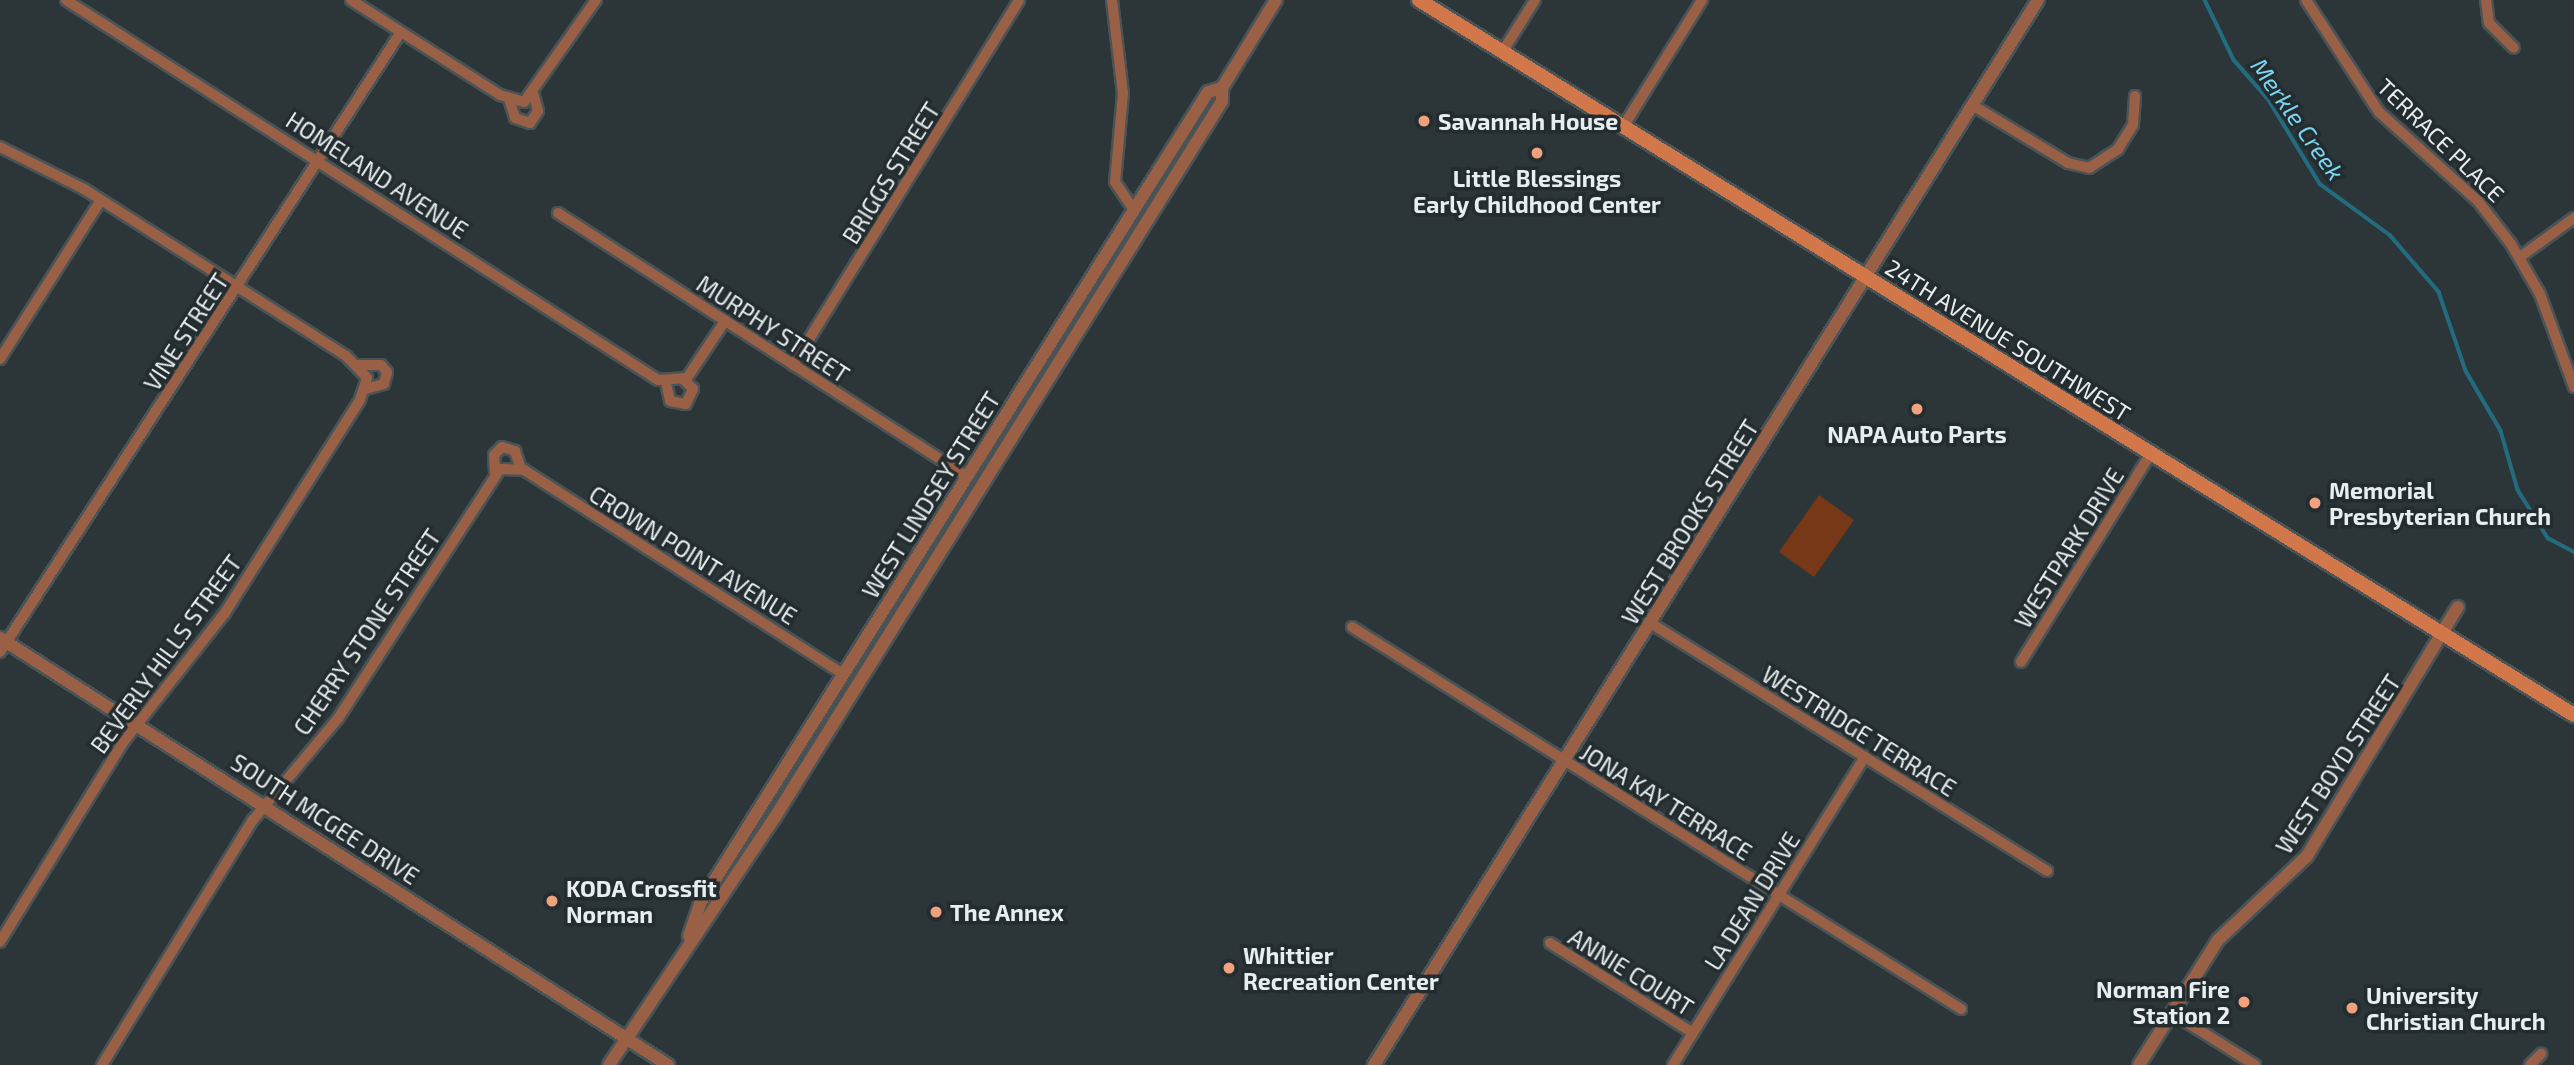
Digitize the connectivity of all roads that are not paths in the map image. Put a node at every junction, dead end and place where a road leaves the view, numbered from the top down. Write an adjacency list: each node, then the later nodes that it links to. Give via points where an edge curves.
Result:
1 (66, 0): 23 (street, HOMELAND AVENUE)
2 (351, 0): 13 (street)
3 (596, 0): 17 (street)
4 (1019, 0): 37 (street, BRIGGS STREET)
5 (1112, 0): 27 (street, via 1123,93 1115,182)
6 (1276, 0): 16 (street, WEST LINDSEY STREET)
7 (1419, 0): 15 (main road, 24TH AVENUE SOUTHWEST)
8 (1535, 0): 15 (street)
9 (1702, 0): 21 (street)
10 (2038, 0): 20 (street, WEST BROOKS STREET)
11 (2306, 0): 31 (street, TERRACE PLACE, via 2365,94 2488,212)
12 (2486, 0): 14 (street, via 2488,23)
13 (401, 32): 19 (street); 23 (street, VINE STREET)
14 (2514, 48)
15 (1503, 51): 21 (main road, 24TH AVENUE SOUTHWEST)
16 (1222, 88): 24 (street, WEST LINDSEY STREET, via 1208,92); 25 (street, WEST LINDSEY STREET, via 1222,101)
17 (534, 96): 19 (street, via 524,102); 19 (street, via 538,111 530,123 515,118)
18 (2135, 96): 20 (street, via 2128,133 2106,162 2089,168 2068,163)
19 (509, 99)
20 (1974, 106): 32 (street, WEST BROOKS STREET)
21 (1623, 127): 32 (main road, 24TH AVENUE SOUTHWEST)
22 (0, 147): 26 (street)
23 (318, 160): 33 (street, VINE STREET); 39 (street, HOMELAND AVENUE)
24 (1159, 170): 25 (street); 27 (street, WEST LINDSEY STREET)
25 (1174, 179): 30 (street, WEST LINDSEY STREET)
26 (102, 200): 33 (street); 35 (street)
27 (1134, 210): 30 (street); 42 (street, WEST LINDSEY STREET)
28 (558, 213): 34 (street, MURPHY STREET)
29 (2574, 218): 31 (street)
30 (1147, 221): 43 (street, WEST LINDSEY STREET)
31 (2520, 257): 40 (street, TERRACE PLACE)
32 (1867, 278): 44 (main road, 24TH AVENUE SOUTHWEST); 51 (street, WEST BROOKS STREET)
33 (237, 288): 36 (street); 54 (street, VINE STREET)
34 (725, 321): 37 (street, MURPHY STREET); 38 (street, HOMELAND AVENUE)
35 (0, 359)
36 (358, 365): 41 (street, BEVERLY HILLS STREET, via 367,378); 41 (street, BEVERLY HILLS STREET, via 381,365 387,372 384,383)
37 (793, 365): 48 (street, MURPHY STREET)
38 (684, 380): 39 (street); 39 (street, HOMELAND AVENUE, via 693,389 686,404 670,401)
39 (666, 383)
40 (2574, 387)
41 (365, 389): 58 (street, BEVERLY HILLS STREET, via 213,630)
42 (987, 445): 43 (street); 48 (street, WEST LINDSEY STREET)
43 (1002, 454): 49 (street, WEST LINDSEY STREET)
44 (2150, 455): 53 (main road, 24TH AVENUE SOUTHWEST); 55 (street, WESTPARK DRIVE)
45 (504, 467): 46 (street, CROWN POINT AVENUE); 47 (street, CHERRY STONE STREET)
46 (521, 469): 47 (street, CROWN POINT AVENUE, via 515,451 502,447 494,455); 56 (street, CROWN POINT AVENUE)
47 (495, 474): 65 (street, CHERRY STONE STREET, via 338,717)
48 (964, 481): 49 (street); 56 (street, WEST LINDSEY STREET)
49 (976, 495): 62 (street, WEST LINDSEY STREET)
50 (2458, 607): 53 (street, WEST BOYD STREET)
51 (1652, 624): 60 (street, WESTRIDGE TERRACE); 61 (street, WEST BROOKS STREET)
52 (1352, 627): 61 (street, JONA KAY TERRACE)
53 (2445, 631): 57 (main road, 24TH AVENUE SOUTHWEST); 72 (street, WEST BOYD STREET, via 2307,856 2228,928)
54 (2, 644): 58 (street, SOUTH MCGEE DRIVE)
55 (2021, 662)
56 (843, 674): 59 (street, WEST LINDSEY STREET)
57 (2574, 715)
58 (136, 724): 65 (street, SOUTH MCGEE DRIVE); 69 (street, BEVERLY HILLS STREET)
59 (792, 755): 62 (street); 63 (street, WEST LINDSEY STREET)
60 (1865, 757): 66 (street, WESTRIDGE TERRACE); 67 (street, LA DEAN DRIVE)
61 (1565, 761): 67 (street, JONA KAY TERRACE); 80 (street, WEST BROOKS STREET)
62 (807, 765): 64 (street, WEST LINDSEY STREET)
63 (769, 792): 64 (street); 68 (street, WEST LINDSEY STREET, via 694,914)
64 (784, 802): 68 (street, WEST LINDSEY STREET, via 708,923)
65 (266, 807): 74 (street, SOUTH MCGEE DRIVE); 77 (street, CHERRY STONE STREET)
66 (2047, 871)
67 (1779, 895): 71 (street, JONA KAY TERRACE); 73 (street, LA DEAN DRIVE)
68 (690, 936): 74 (street, WEST LINDSEY STREET)
69 (0, 942)
70 (1550, 943): 73 (street, ANNIE COURT)
71 (1961, 1009)
72 (2172, 1013): 76 (street); 82 (street, WEST BOYD STREET)
73 (1693, 1033): 81 (street, LA DEAN DRIVE)
74 (626, 1038): 78 (street, WEST LINDSEY STREET); 79 (street, SOUTH MCGEE DRIVE)
75 (2541, 1054): 83 (street)
76 (2250, 1064)
77 (102, 1065)
78 (609, 1065)
79 (668, 1065)
80 (1374, 1065)
81 (1673, 1065)
82 (2139, 1065)
83 (2530, 1065)

